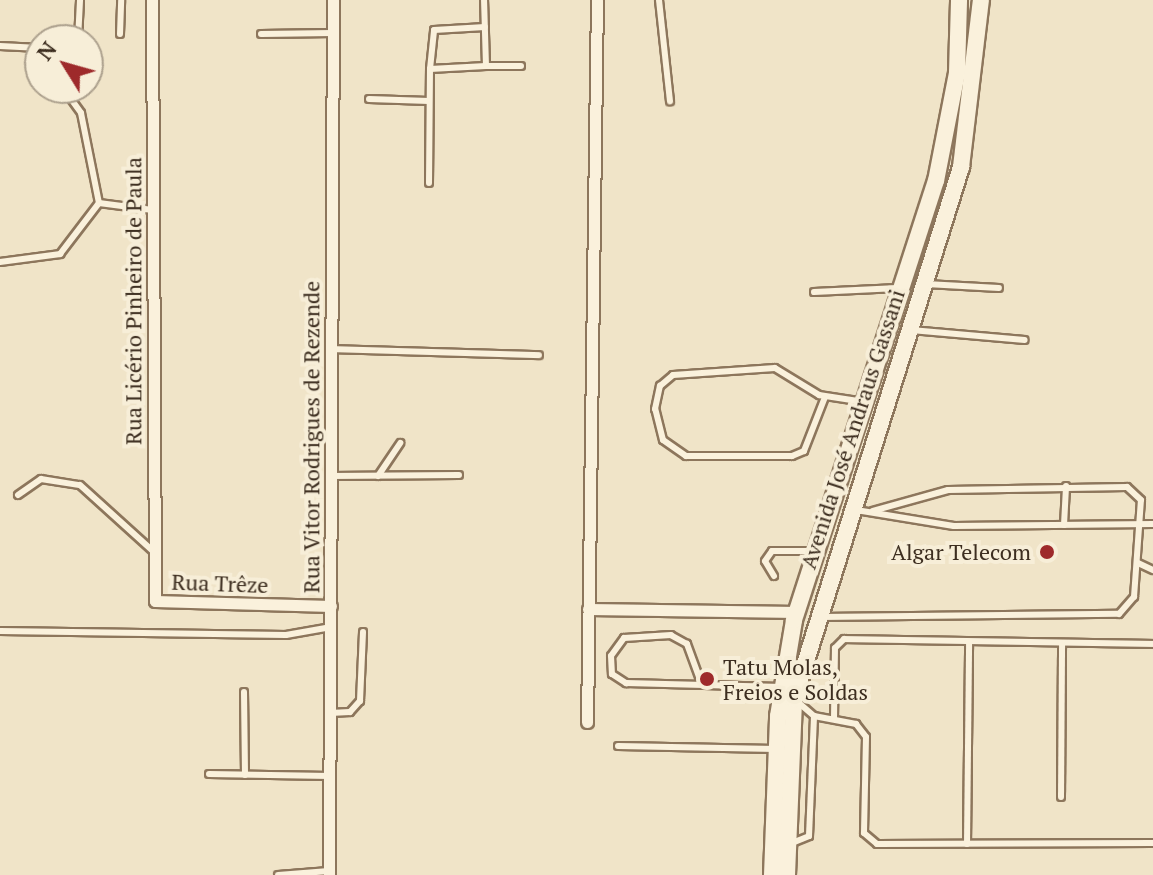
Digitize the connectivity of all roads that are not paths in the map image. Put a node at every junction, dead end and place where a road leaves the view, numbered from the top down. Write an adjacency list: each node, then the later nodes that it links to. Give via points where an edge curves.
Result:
1 (80, 0): 10 (lane)
2 (121, 0): 13 (lane)
3 (152, 0): 28 (street, Rua Licério Pinheiro de Paula)
4 (333, 0): 12 (street, Rua Vitor Rodrigues de Rezende)
5 (484, 0): 11 (lane)
6 (597, 0): 57 (street)
7 (659, 0): 22 (lane)
8 (959, 0): 24 (main road, Avenida José Andraus Gassani)
9 (981, 0): 25 (main road, Avenida José Andraus Gassani)
10 (79, 24)
11 (485, 27): 17 (lane); 19 (lane, via 434,30)
12 (333, 33): 14 (lane); 35 (street, Rua Vitor Rodrigues de Rezende)
13 (120, 34)
14 (261, 34)
15 (0, 46): 16 (lane)
16 (24, 47)
17 (486, 66): 18 (lane); 19 (lane)
18 (521, 66)
19 (430, 69): 21 (lane)
20 (369, 99): 21 (lane)
21 (429, 101): 26 (lane)
22 (670, 101)
23 (75, 104): 27 (lane, via 81,113)
24 (946, 135): 25 (main road); 30 (main road, Avenida José Andraus Gassani)
25 (968, 139): 30 (main road, Avenida José Andraus Gassani)
26 (429, 183)
27 (99, 203): 28 (lane); 29 (lane, via 60,254)
28 (153, 210): 51 (street, Rua Licério Pinheiro de Paula)
29 (0, 262)
30 (914, 285): 31 (lane); 32 (lane); 33 (main road, Avenida José Andraus Gassani)
31 (999, 288)
32 (814, 292)
33 (907, 318): 34 (lane); 38 (main road, Avenida José Andraus Gassani); 45 (main road, Avenida José Andraus Gassani)
34 (1025, 340)
35 (332, 349): 36 (lane); 41 (street, Rua Vitor Rodrigues de Rezende)
36 (539, 355)
37 (825, 397): 37 (lane, via 775,368 673,375 660,386 655,409 663,440 686,456 792,456 804,451); 38 (lane)
38 (868, 402): 45 (main road, Avenida José Andraus Gassani)
39 (400, 443): 42 (lane)
40 (459, 475): 42 (lane)
41 (331, 476): 42 (lane); 56 (street, Rua Vitor Rodrigues de Rezende)
42 (378, 476)
43 (1066, 486): 46 (lane, via 948,490); 47 (lane, via 1127,487 1141,500); 49 (lane)
44 (18, 495): 51 (lane, via 41,479 80,485 131,538)
45 (846, 500): 46 (lane); 50 (main road, Avenida José Andraus Gassani); 59 (main road, Avenida José Andraus Gassani)
46 (873, 511): 49 (lane, via 954,526)
47 (1142, 524): 48 (lane); 49 (lane); 52 (lane)
48 (1153, 524)
49 (1064, 525)
50 (818, 551): 54 (lane, via 772,551 765,561); 58 (main road, Avenida José Andraus Gassani)
51 (155, 553): 55 (street, Rua Licério Pinheiro de Paula)
52 (1138, 563): 53 (lane); 59 (lane, via 1134,597 1119,614)
53 (1153, 570)
54 (774, 576)
55 (155, 601): 56 (street, Rua Trêze)
56 (331, 606): 60 (street, Rua Vitor Rodrigues de Rezende)
57 (588, 609): 58 (street); 72 (street)
58 (797, 612): 68 (main road, Avenida José Andraus Gassani)
59 (815, 617): 68 (main road, Avenida José Andraus Gassani)
60 (331, 627): 61 (lane, via 271,635); 69 (street, Rua Vitor Rodrigues de Rezende)
61 (0, 631)
62 (363, 632): 69 (lane, via 360,701 350,712)
63 (969, 642): 64 (lane); 71 (lane, via 844,639 835,648); 81 (lane)
64 (1062, 644): 65 (lane); 78 (lane)
65 (1153, 644)
66 (702, 685): 66 (lane, via 626,683 612,674 611,656 624,638 671,635 687,644); 68 (lane)
67 (244, 692): 76 (lane)
68 (788, 693): 70 (lane); 74 (main road, Avenida José Andraus Gassani); 79 (main road, Avenida José Andraus Gassani)
69 (330, 713): 77 (street, Rua Vitor Rodrigues de Rezende)
70 (814, 716): 71 (lane); 79 (lane, via 809,836)
71 (834, 719): 81 (lane, via 856,724 866,737 864,833 877,844)
72 (587, 722)
73 (618, 746): 74 (lane)
74 (776, 749): 79 (main road, Avenida José Andraus Gassani)
75 (209, 774): 76 (lane)
76 (245, 775): 77 (lane)
77 (330, 776): 82 (street, Rua Vitor Rodrigues de Rezende)
78 (1061, 797)
79 (780, 842): 84 (main road, Avenida José Andraus Gassani); 85 (main road, Avenida José Andraus Gassani)
80 (1153, 843): 81 (lane)
81 (967, 844)
82 (329, 873): 83 (lane)
83 (278, 875)
84 (772, 875)
85 (787, 875)

